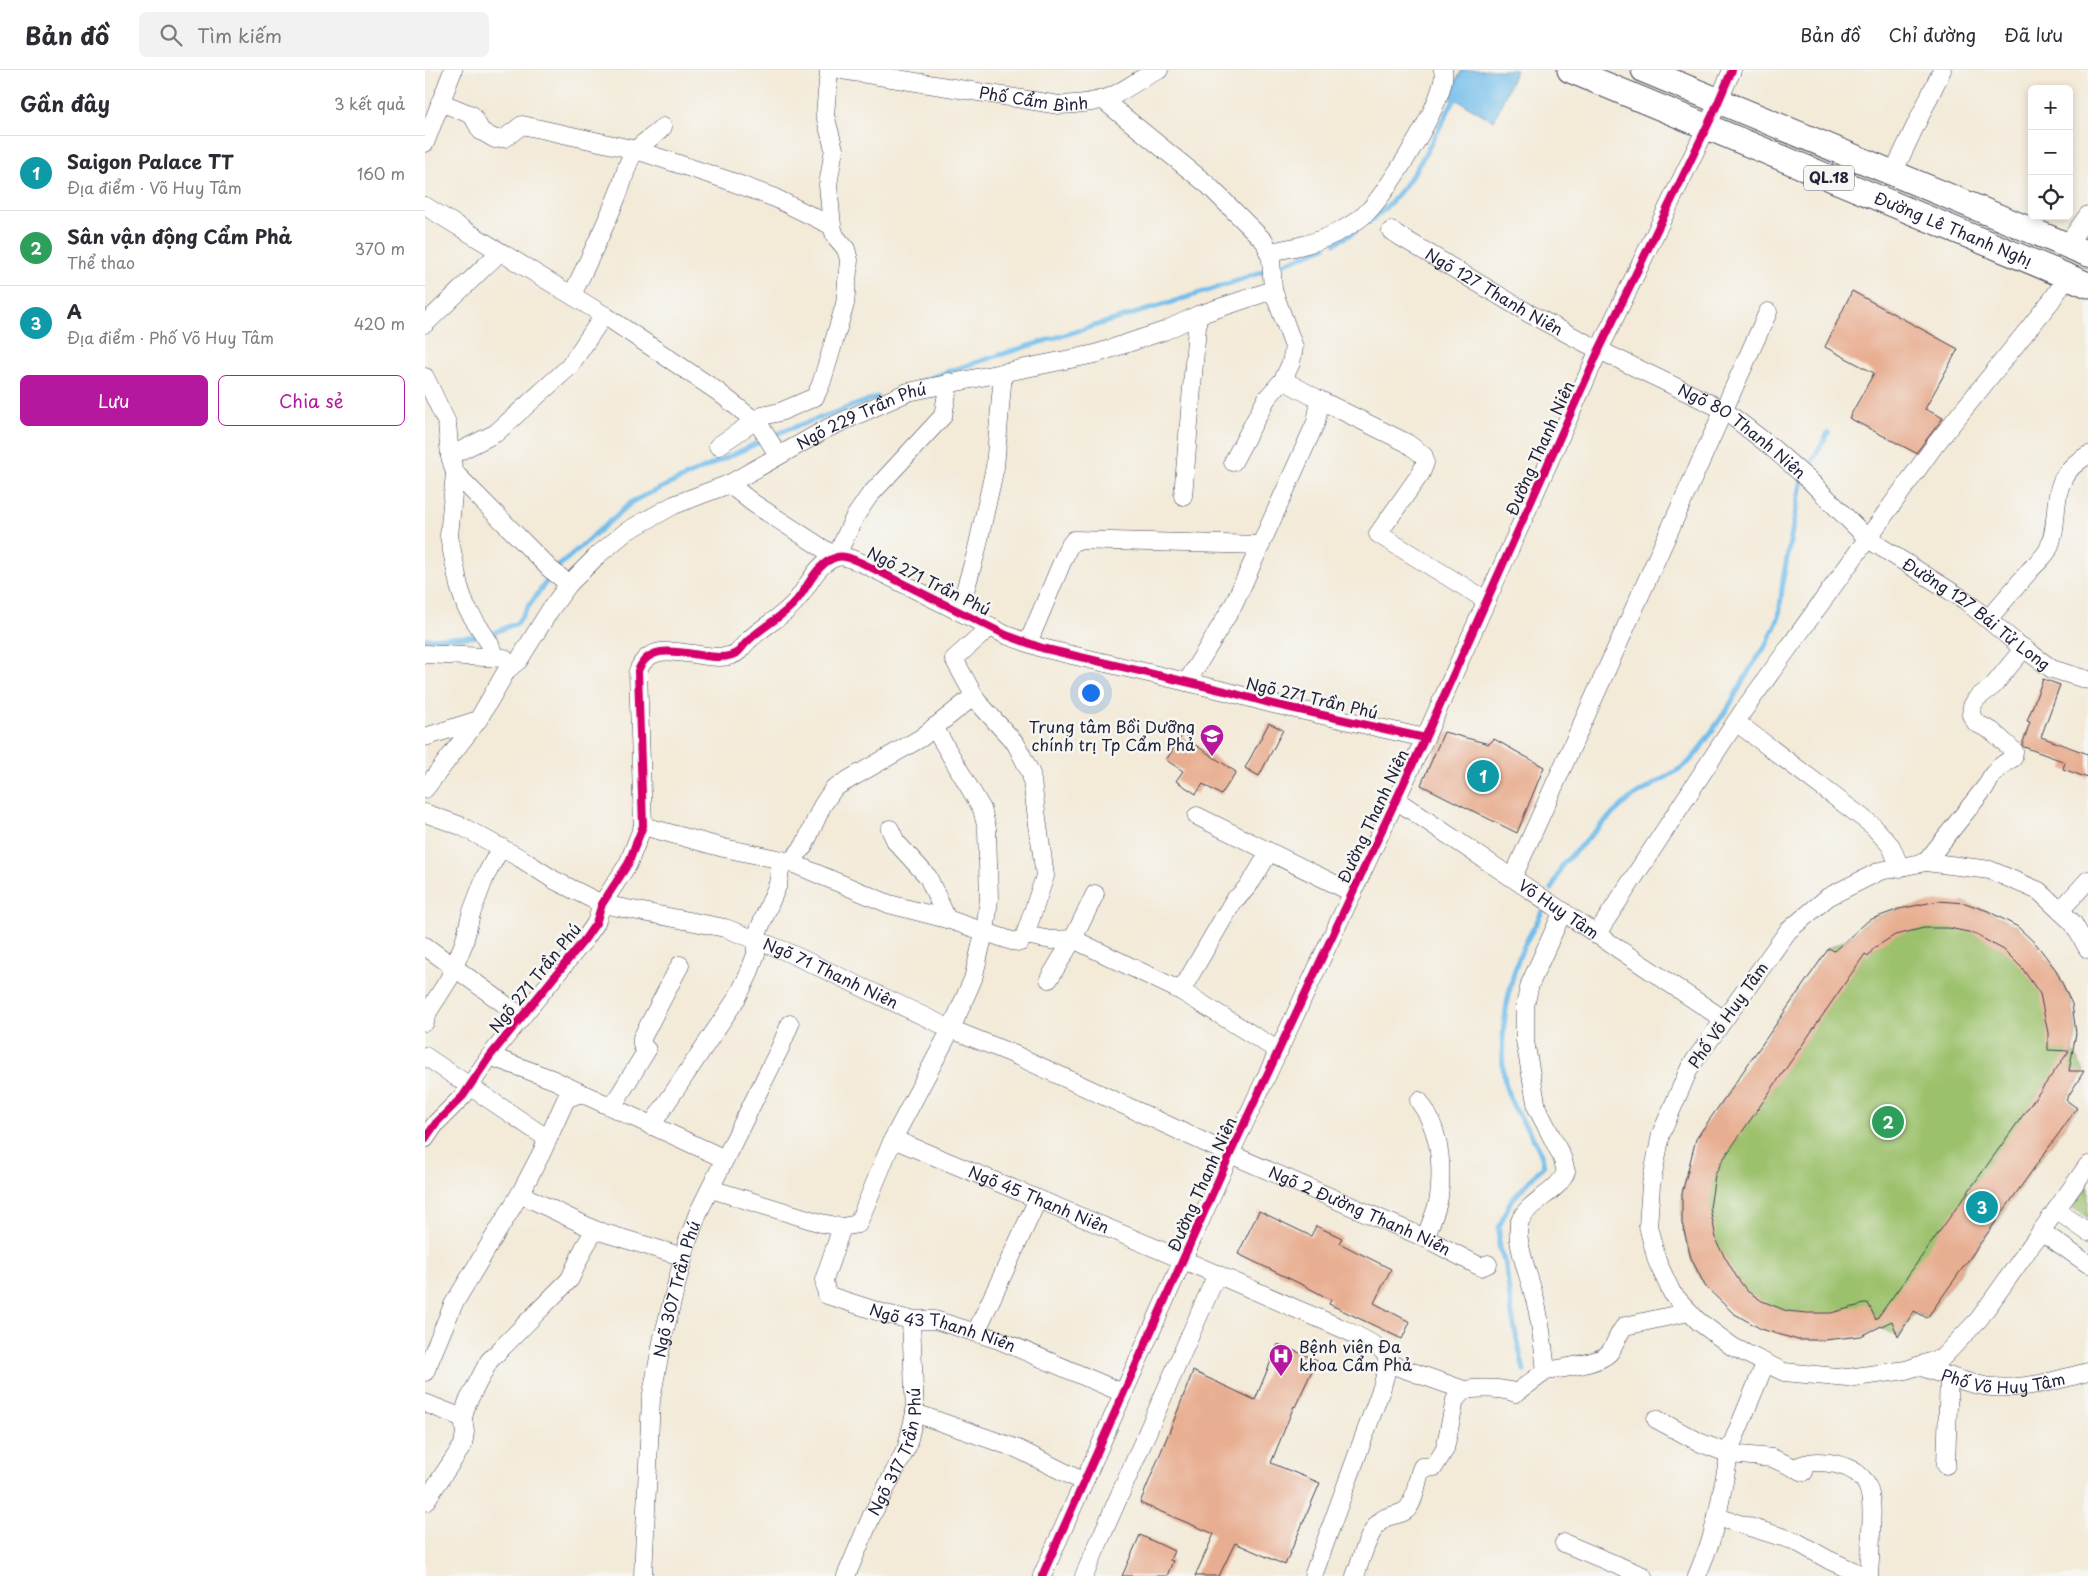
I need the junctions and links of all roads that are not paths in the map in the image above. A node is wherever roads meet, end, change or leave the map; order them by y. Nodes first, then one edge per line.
1 (453, 70) edge
2 (829, 70) edge
3 (851, 70) edge
4 (1159, 70) edge
5 (1443, 70) edge
6 (1570, 70) edge
7 (1644, 70) edge
8 (1732, 70) edge
9 (1942, 70) edge
10 (1102, 99) junction
11 (1719, 100) junction
12 (440, 102) junction
13 (663, 127) dead end
14 (1706, 127) junction
15 (425, 143) edge
16 (636, 150) junction
17 (1893, 174) junction
18 (425, 206) edge
19 (2088, 215) edge
20 (832, 226) junction
21 (1391, 231) dead end
22 (2077, 250) edge
23 (500, 252) junction
24 (1270, 255) junction
25 (2078, 280) edge
26 (1273, 284) junction
27 (572, 295) junction
28 (1768, 312) dead end
29 (604, 315) junction
30 (1198, 316) junction
31 (425, 324) edge
32 (1599, 350) junction
33 (1003, 372) junction
34 (425, 377) edge
35 (1283, 380) junction
36 (949, 382) junction
37 (1316, 398) junction
38 (1724, 410) junction
39 (767, 438) junction
40 (718, 446) dead end
41 (2088, 456) edge
42 (1233, 462) dead end
43 (453, 464) junction
44 (729, 484) junction
45 (1183, 496) dead end
46 (1868, 539) junction
47 (1261, 545) junction
48 (836, 558) junction
49 (561, 578) junction
50 (1487, 600) junction
51 (959, 611) junction
52 (1987, 620) junction
53 (990, 626) junction
54 (1028, 643) junction
55 (2024, 648) junction
56 (492, 650) junction
57 (425, 654) edge
58 (519, 660) junction
59 (2088, 680) edge
60 (1187, 682) junction
61 (974, 696) junction
62 (478, 720) junction
63 (1736, 722) junction
64 (934, 727) junction
65 (425, 737) edge
66 (1425, 738) junction
67 (425, 789) edge
68 (1396, 800) junction
69 (425, 813) edge
70 (1197, 816) dead end
71 (643, 826) junction
72 (890, 829) dead end
73 (501, 847) junction
74 (1269, 852) junction
75 (787, 860) junction
76 (1926, 862) junction
77 (1900, 868) junction
78 (1513, 877) junction
79 (2088, 880) edge
80 (1353, 893) junction
81 (1095, 894) dead end
82 (602, 904) junction
83 (1563, 911) junction
84 (2060, 911) junction
85 (947, 920) junction
86 (983, 932) junction
87 (1025, 935) junction
88 (1596, 935) junction
89 (1073, 938) junction
90 (755, 939) junction
91 (425, 946) edge
92 (2088, 949) edge
93 (680, 965) dead end
94 (453, 967) junction
95 (1049, 979) dead end
96 (1181, 992) junction
97 (522, 1017) junction
98 (1723, 1020) junction
99 (425, 1022) edge
100 (790, 1024) dead end
101 (951, 1029) junction
102 (1279, 1051) junction
103 (425, 1056) edge
104 (490, 1056) junction
105 (470, 1086) junction
106 (581, 1093) junction
107 (1419, 1102) dead end
108 (612, 1107) junction
109 (651, 1126) junction
110 (425, 1139) edge
111 (548, 1139) junction
112 (893, 1139) junction
113 (1230, 1154) junction
114 (725, 1159) junction
115 (2088, 1165) edge
116 (711, 1189) junction
117 (520, 1194) junction
118 (1037, 1199) junction
119 (2056, 1210) junction
120 (842, 1227) junction
121 (595, 1230) junction
122 (2041, 1231) junction
123 (2088, 1232) edge
124 (1425, 1238) junction
125 (684, 1257) junction
126 (1184, 1259) junction
127 (1488, 1264) dead end
128 (2088, 1264) edge
129 (1217, 1274) junction
130 (1689, 1312) junction
131 (911, 1320) junction
132 (976, 1332) junction
133 (1387, 1363) junction
134 (1765, 1364) junction
135 (1918, 1366) junction
136 (1547, 1371) junction
137 (425, 1372) edge
138 (2088, 1372) edge
139 (1949, 1376) junction
140 (1464, 1390) junction
141 (1123, 1393) junction
142 (425, 1403) edge
143 (915, 1413) junction
144 (463, 1418) junction
145 (1656, 1419) dead end
146 (1730, 1454) junction
147 (1946, 1465) dead end
148 (1084, 1482) junction
149 (425, 1502) edge
150 (1717, 1517) junction
151 (1564, 1543) dead end
152 (643, 1576) edge
153 (846, 1576) edge
154 (1042, 1576) edge
155 (1084, 1576) edge
156 (1313, 1576) edge
157 (1355, 1576) edge
158 (1643, 1576) edge
159 (1697, 1576) edge
160 (1864, 1576) edge
161 (1869, 1576) edge

1 - 12 street
2 - 20 street
3 - 10 street, Phố Cẩm Bình
4 - 10 street, Phố Cẩm Bình
5 - 24 street
6 - 14 highway, Đường Lê Thanh Nghị / QL.18
7 - 11 highway, Đường Lê Thanh Nghị / QL.18
8 - 11 street, Đường Thanh Niên
9 - 17 street
10 - 24 street
11 - 14 street, Đường Thanh Niên
11 - 17 highway, Đường Lê Thanh Nghị / QL.18
12 - 15 street
12 - 16 street
13 - 16 street
14 - 25 highway, Đường Lê Thanh Nghị / QL.18
14 - 32 street, Đường Thanh Niên
16 - 20 street
16 - 27 street
17 - 22 highway, Đường Lê Thanh Nghị / QL.18
18 - 23 street
19 - 22 street
20 - 39 street
21 - 32 street, Ngõ 127 Thanh Niên
23 - 27 street
23 - 31 street
24 - 26 street
25 - 46 street
26 - 30 street, Ngõ 229 Trần Phú
26 - 35 street
27 - 29 street
28 - 38 street
29 - 39 street
29 - 43 street
30 - 33 street, Ngõ 229 Trần Phú
30 - 45 street
32 - 38 street, Ngõ 80 Thanh Niên
32 - 50 street, Đường Thanh Niên
33 - 36 street, Ngõ 229 Trần Phú
33 - 51 street
34 - 43 street
35 - 37 street
35 - 42 street
36 - 39 street, Ngõ 229 Trần Phú
36 - 48 street
37 - 47 street
37 - 50 street
38 - 46 street, Ngõ 80 Thanh Niên
38 - 78 street
39 - 40 street
39 - 44 street, Ngõ 229 Trần Phú
41 - 52 street
43 - 49 street
43 - 56 street
44 - 48 street
44 - 49 street, Ngõ 229 Trần Phú
46 - 52 street, Đường 127 Bái Tử Long
46 - 63 street
47 - 54 street
47 - 60 street
48 - 51 street, Ngõ 271 Trần Phú
48 - 71 street, Ngõ 271 Trần Phú
49 - 58 street, Ngõ 229 Trần Phú
50 - 66 street, Đường Thanh Niên
51 - 53 street, Ngõ 271 Trần Phú
52 - 55 street, Đường 127 Bái Tử Long
53 - 54 street, Ngõ 271 Trần Phú
53 - 61 street
54 - 60 street, Ngõ 271 Trần Phú
55 - 59 street, Đường 127 Bái Tử Long
55 - 76 street
56 - 57 street
56 - 58 street
58 - 62 street, Ngõ 229 Trần Phú
60 - 66 street, Ngõ 271 Trần Phú
61 - 64 street
61 - 87 street
62 - 65 street
62 - 67 street, Ngõ 229 Trần Phú
63 - 77 street
63 - 88 street
64 - 75 street
64 - 86 street
66 - 68 street, Đường Thanh Niên
68 - 78 street, Võ Huy Tâm
68 - 80 street, Đường Thanh Niên
69 - 73 street, Ngõ 71 Thanh Niên
70 - 74 street
71 - 75 street
71 - 82 street, Ngõ 271 Trần Phú
72 - 85 street
73 - 82 street, Ngõ 71 Thanh Niên
73 - 94 street
74 - 80 street
74 - 96 street
75 - 85 street
75 - 90 street
76 - 77 street, Phố Võ Huy Tâm
76 - 84 street, Phố Võ Huy Tâm
77 - 98 street, Phố Võ Huy Tâm
78 - 83 street, Võ Huy Tâm
79 - 84 street
80 - 102 street, Đường Thanh Niên
81 - 89 street
82 - 90 street, Ngõ 71 Thanh Niên
82 - 97 street, Ngõ 271 Trần Phú
83 - 88 street, Võ Huy Tâm
83 - 136 street
84 - 92 street, Phố Võ Huy Tâm
85 - 86 street
86 - 87 street
86 - 101 street
87 - 89 street
88 - 98 street, Võ Huy Tâm
89 - 95 street
89 - 96 street
90 - 101 street, Ngõ 71 Thanh Niên
90 - 109 street
91 - 94 street
93 - 108 street
94 - 97 street
94 - 99 street
96 - 102 street
97 - 104 street, Ngõ 271 Trần Phú
98 - 130 street, Phố Võ Huy Tâm
100 - 114 street, Ngõ 307 Trần Phú
101 - 112 street
101 - 113 street, Ngõ 71 Thanh Niên
102 - 113 street, Đường Thanh Niên
103 - 105 street
104 - 105 street, Ngõ 271 Trần Phú
104 - 106 street
105 - 110 street, Ngõ 271 Trần Phú
105 - 111 street
106 - 108 street
106 - 111 street
107 - 124 street
108 - 109 street
109 - 114 street
111 - 117 street
112 - 118 street, Ngõ 45 Thanh Niên
112 - 120 street
113 - 124 street, Ngõ 2 Đường Thanh Niên
113 - 126 street, Đường Thanh Niên
114 - 116 street, Ngõ 307 Trần Phú
115 - 119 street, Phố Võ Huy Tâm
116 - 120 street
116 - 125 street, Ngõ 307 Trần Phú
117 - 121 street
117 - 137 street
118 - 126 street, Ngõ 45 Thanh Niên
118 - 132 street
119 - 122 street, Phố Võ Huy Tâm
119 - 123 street
120 - 131 street, Ngõ 43 Thanh Niên
121 - 125 street
121 - 144 street
122 - 128 street
122 - 135 street, Phố Võ Huy Tâm
124 - 127 street, Ngõ 2 Đường Thanh Niên
125 - 152 street, Ngõ 307 Trần Phú
126 - 129 street, Ngõ 45 Thanh Niên
126 - 141 street, Đường Thanh Niên
129 - 133 street, Ngõ 45 Thanh Niên
129 - 155 street
130 - 134 street, Phố Võ Huy Tâm
130 - 136 street
131 - 132 street, Ngõ 43 Thanh Niên
131 - 143 street, Ngõ 317 Trần Phú
132 - 141 street, Ngõ 43 Thanh Niên
133 - 140 street
133 - 156 street
134 - 135 street, Phố Võ Huy Tâm
134 - 146 street
135 - 139 street, Phố Võ Huy Tâm
136 - 140 street
138 - 139 street, Phố Võ Huy Tâm
139 - 147 street
140 - 157 street
141 - 148 street, Đường Thanh Niên
142 - 144 street
143 - 148 street
143 - 153 street, Ngõ 317 Trần Phú
144 - 149 street
145 - 146 street
146 - 150 street
146 - 161 street
148 - 154 street, Đường Thanh Niên
150 - 159 street
150 - 160 street
151 - 158 street

